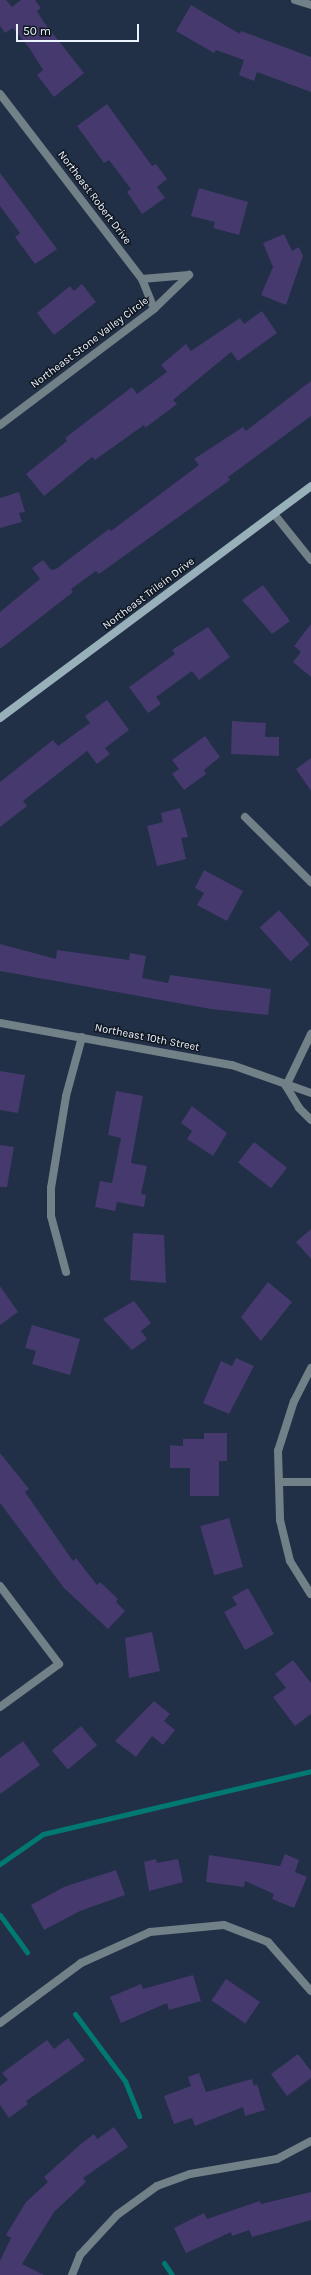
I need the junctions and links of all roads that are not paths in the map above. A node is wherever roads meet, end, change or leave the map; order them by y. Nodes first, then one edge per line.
1 (295, 0) edge
2 (311, 5) edge
3 (0, 94) edge
4 (142, 279) junction
5 (154, 309) junction
6 (0, 425) edge
7 (311, 486) edge
8 (274, 514) junction
9 (311, 560) edge
10 (0, 718) edge
11 (245, 817) dead end
12 (311, 882) edge
13 (0, 1023) edge
14 (311, 1034) edge
15 (82, 1037) junction
16 (286, 1086) junction
17 (311, 1093) edge
18 (311, 1120) edge
19 (66, 1272) dead end
20 (311, 1368) edge
21 (279, 1482) junction
22 (311, 1482) edge
23 (0, 1586) edge
24 (311, 1594) edge
25 (0, 1707) edge
26 (311, 1991) edge
27 (0, 2023) edge
28 (311, 2141) edge
29 (72, 2275) edge

1 - 2 street
3 - 4 street, Northeast Robert Drive
4 - 5 street, Northeast Robert Drive
4 - 5 street, Northeast Stone Valley Circle
5 - 6 street, Northeast Stone Valley Circle
7 - 8 street, Northeast Trilein Drive
8 - 9 street
8 - 10 street, Northeast Trilein Drive
11 - 12 street
13 - 15 street, Northeast 10th Street
14 - 16 street
15 - 16 street, Northeast 10th Street
15 - 19 street
16 - 17 street, Northeast 10th Street
16 - 18 street
20 - 21 street
21 - 22 street
21 - 24 street
23 - 25 street
26 - 27 street
28 - 29 street

